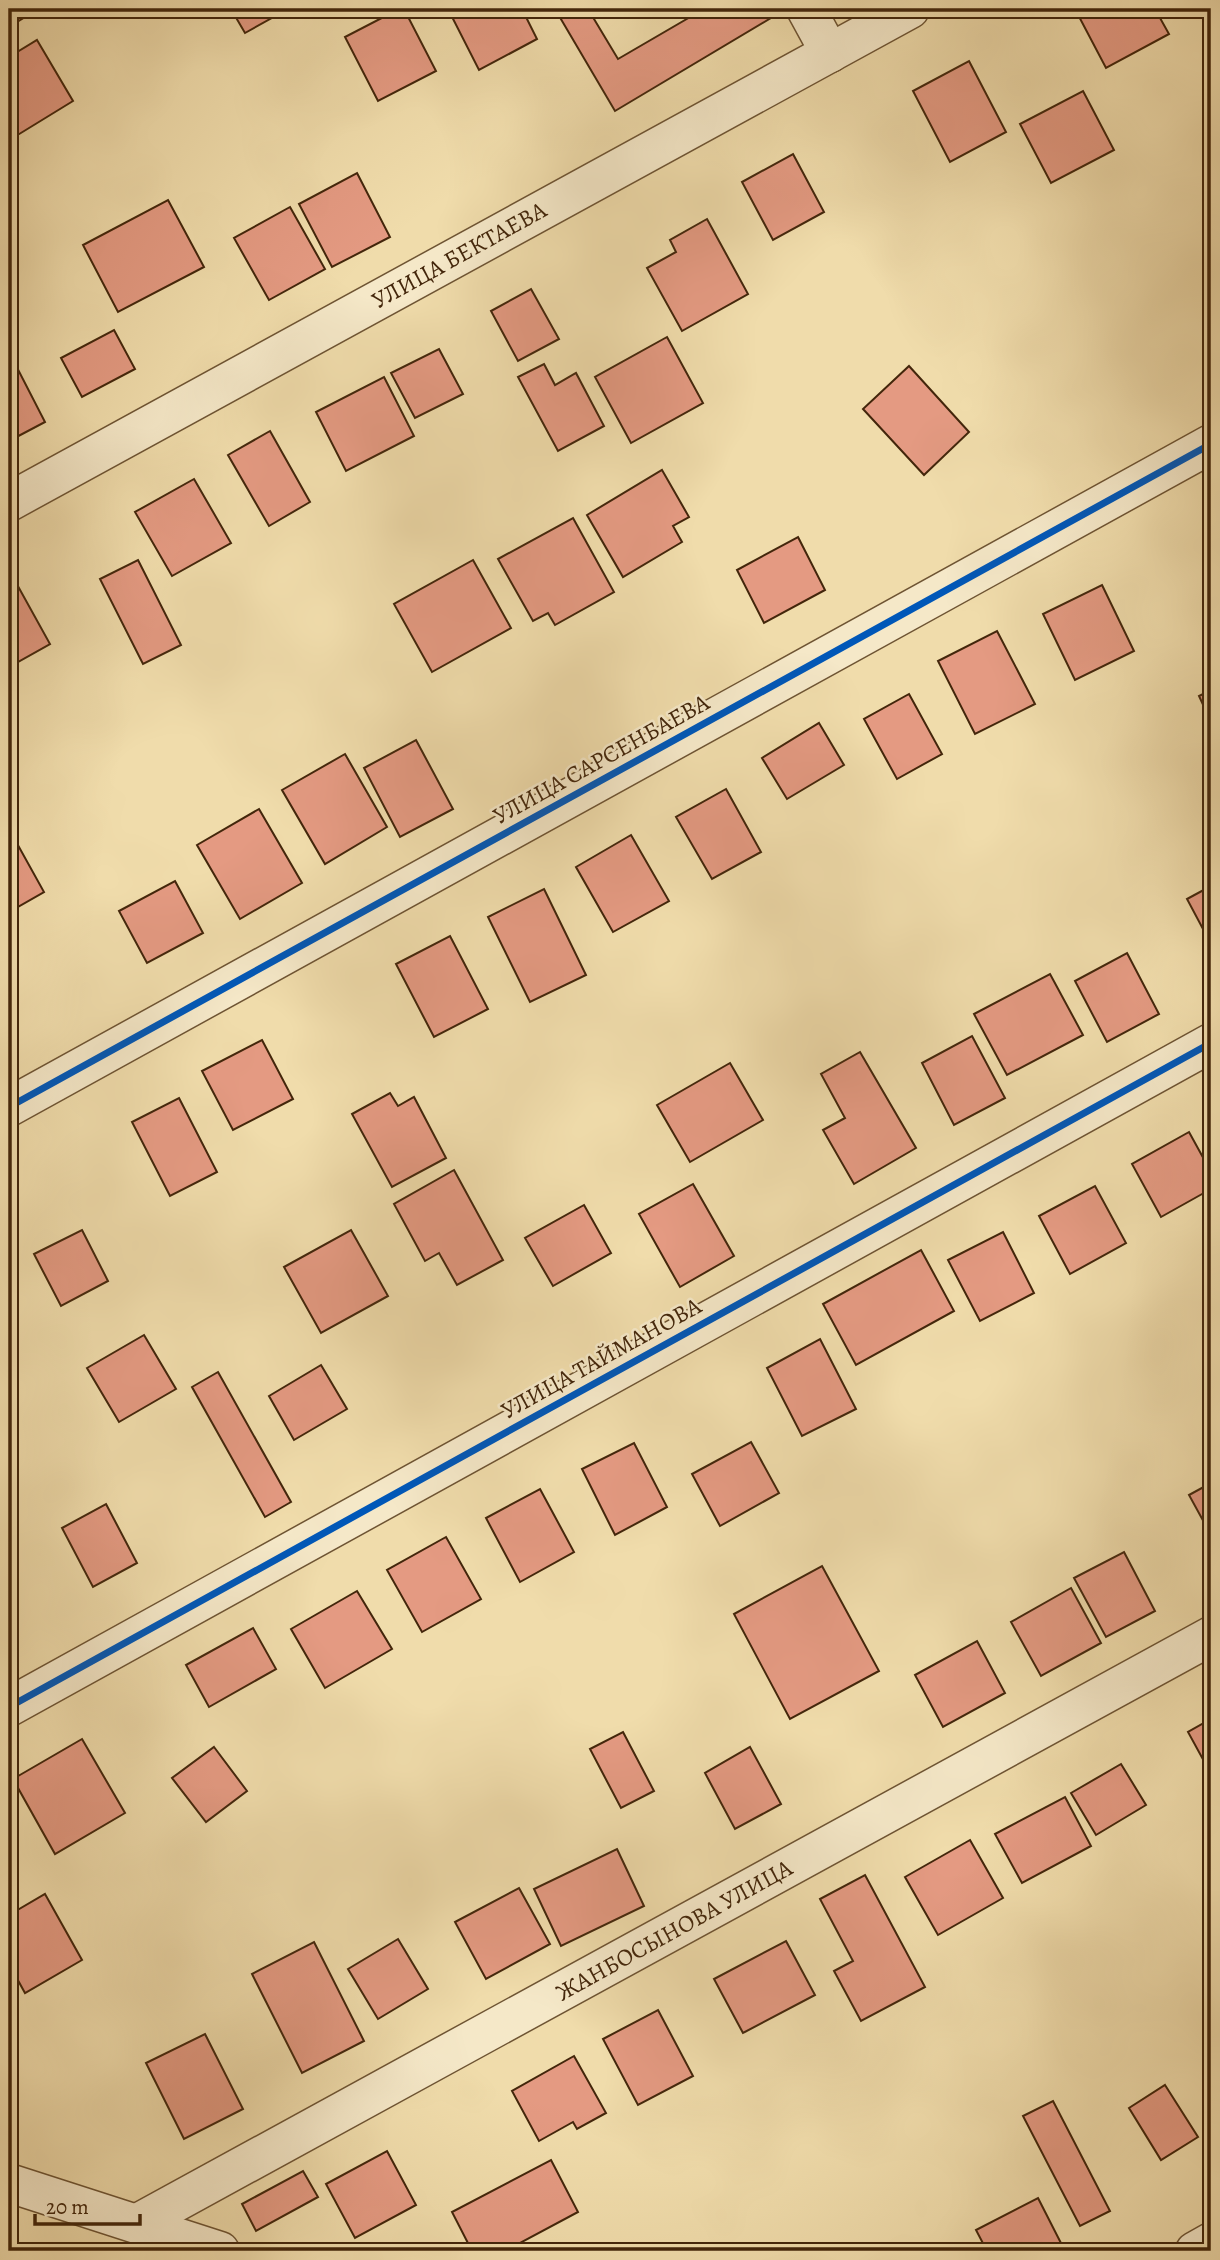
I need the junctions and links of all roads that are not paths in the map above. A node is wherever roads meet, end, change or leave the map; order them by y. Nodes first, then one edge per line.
1 (806, 9) edge
2 (910, 9) edge
3 (830, 53) junction
4 (1211, 444) edge
5 (9, 502) edge
6 (1211, 1043) edge
7 (9, 1107) edge
8 (1211, 1636) edge
9 (9, 1707) edge
10 (9, 2183) edge
11 (138, 2223) junction
12 (1211, 2242) edge
13 (220, 2251) edge
14 (1195, 2251) edge

1 - 3 street
2 - 3 street, УЛИЦА БЕКТАЕВА
3 - 5 street, УЛИЦА БЕКТАЕВА
4 - 7 street, УЛИЦА САРСЕНБАЕВА
6 - 9 street, УЛИЦА ТАЙМАНОВА
8 - 11 street, ЖАНБОСЫНОВА УЛИЦА
10 - 11 street
11 - 13 street
12 - 14 street

